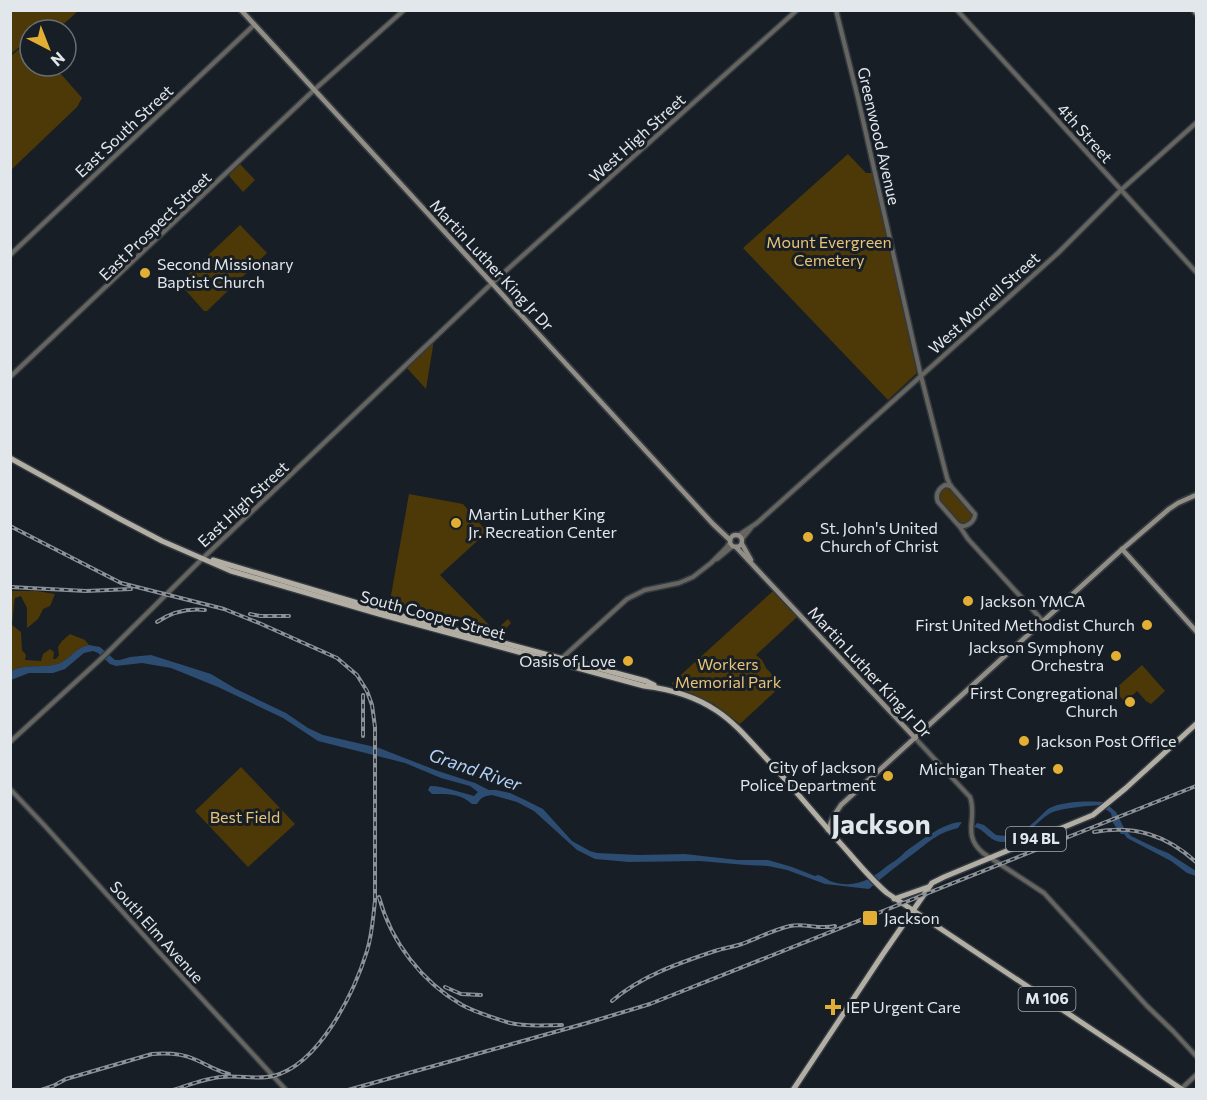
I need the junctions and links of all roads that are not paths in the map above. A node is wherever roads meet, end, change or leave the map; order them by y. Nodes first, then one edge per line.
1 (241, 10) edge
2 (404, 10) edge
3 (797, 10) edge
4 (836, 10) edge
5 (957, 10) edge
6 (254, 25) junction
7 (314, 90) junction
8 (1197, 123) edge
9 (1121, 190) junction
10 (10, 255) edge
11 (1197, 272) edge
12 (493, 283) junction
13 (921, 375) junction
14 (10, 378) edge
15 (10, 458) edge
16 (947, 478) junction
17 (943, 487) junction
18 (951, 487) junction
19 (1197, 495) edge
20 (712, 522) junction
21 (959, 525) junction
22 (967, 526) junction
23 (964, 533) junction
24 (739, 538) junction
25 (732, 544) junction
26 (1122, 549) junction
27 (203, 558) junction
28 (753, 565) junction
29 (1043, 621) junction
30 (1197, 631) edge
31 (560, 661) junction
32 (1197, 724) edge
33 (915, 738) junction
34 (10, 742) edge
35 (10, 789) edge
36 (828, 830) junction
37 (991, 858) junction
38 (930, 886) junction
39 (894, 899) junction
40 (912, 911) junction
41 (1197, 1056) edge
42 (1197, 1075) edge
43 (286, 1089) edge
44 (793, 1089) edge
45 (1182, 1089) edge

1 - 6 main road, Martin Luther King Jr Dr
2 - 7 street, East Prospect Street
3 - 12 street, West High Street
4 - 13 street, Greenwood Avenue
5 - 9 street, 4th Street
6 - 7 main road, Martin Luther King Jr Dr
6 - 10 street, East South Street
7 - 12 main road, Martin Luther King Jr Dr
7 - 14 street, East Prospect Street
8 - 9 street, West Morrell Street
9 - 11 street, 4th Street
9 - 13 street, West Morrell Street
12 - 20 main road, Martin Luther King Jr Dr
12 - 27 street, East High Street
13 - 16 street, Greenwood Avenue
13 - 24 street, West Morrell Street
15 - 27 main road, South Cooper Street
16 - 17 street
16 - 18 street, Greenwood Avenue
17 - 18 street
17 - 21 street
18 - 22 street, Greenwood Avenue
19 - 26 main road
20 - 24 main road, Martin Luther King Jr Dr
20 - 25 main road, Martin Luther King Jr Dr
21 - 22 street
21 - 23 street
22 - 23 street
23 - 29 street
24 - 25 main road
24 - 25 main road
24 - 28 main road, Martin Luther King Jr Dr
25 - 28 main road, Martin Luther King Jr Dr
25 - 31 street
26 - 29 main road
26 - 30 main road
27 - 31 main road, South Cooper Street
27 - 34 street, East High Street
28 - 33 main road, Martin Luther King Jr Dr
29 - 33 main road
31 - 36 main road, South Cooper Street
32 - 37 main road, I 94 BL
33 - 36 main road
33 - 37 street, Martin Luther King Jr Dr
35 - 43 street, South Elm Avenue
36 - 39 main road, South Cooper Street
37 - 38 main road, I 94 BL
37 - 41 street, Martin Luther King Jr Dr
38 - 39 main road
38 - 40 main road, I 94 BL
39 - 40 main road, South Cooper Street
40 - 44 main road, I 94 BL
40 - 45 main road, M 106
42 - 45 street

